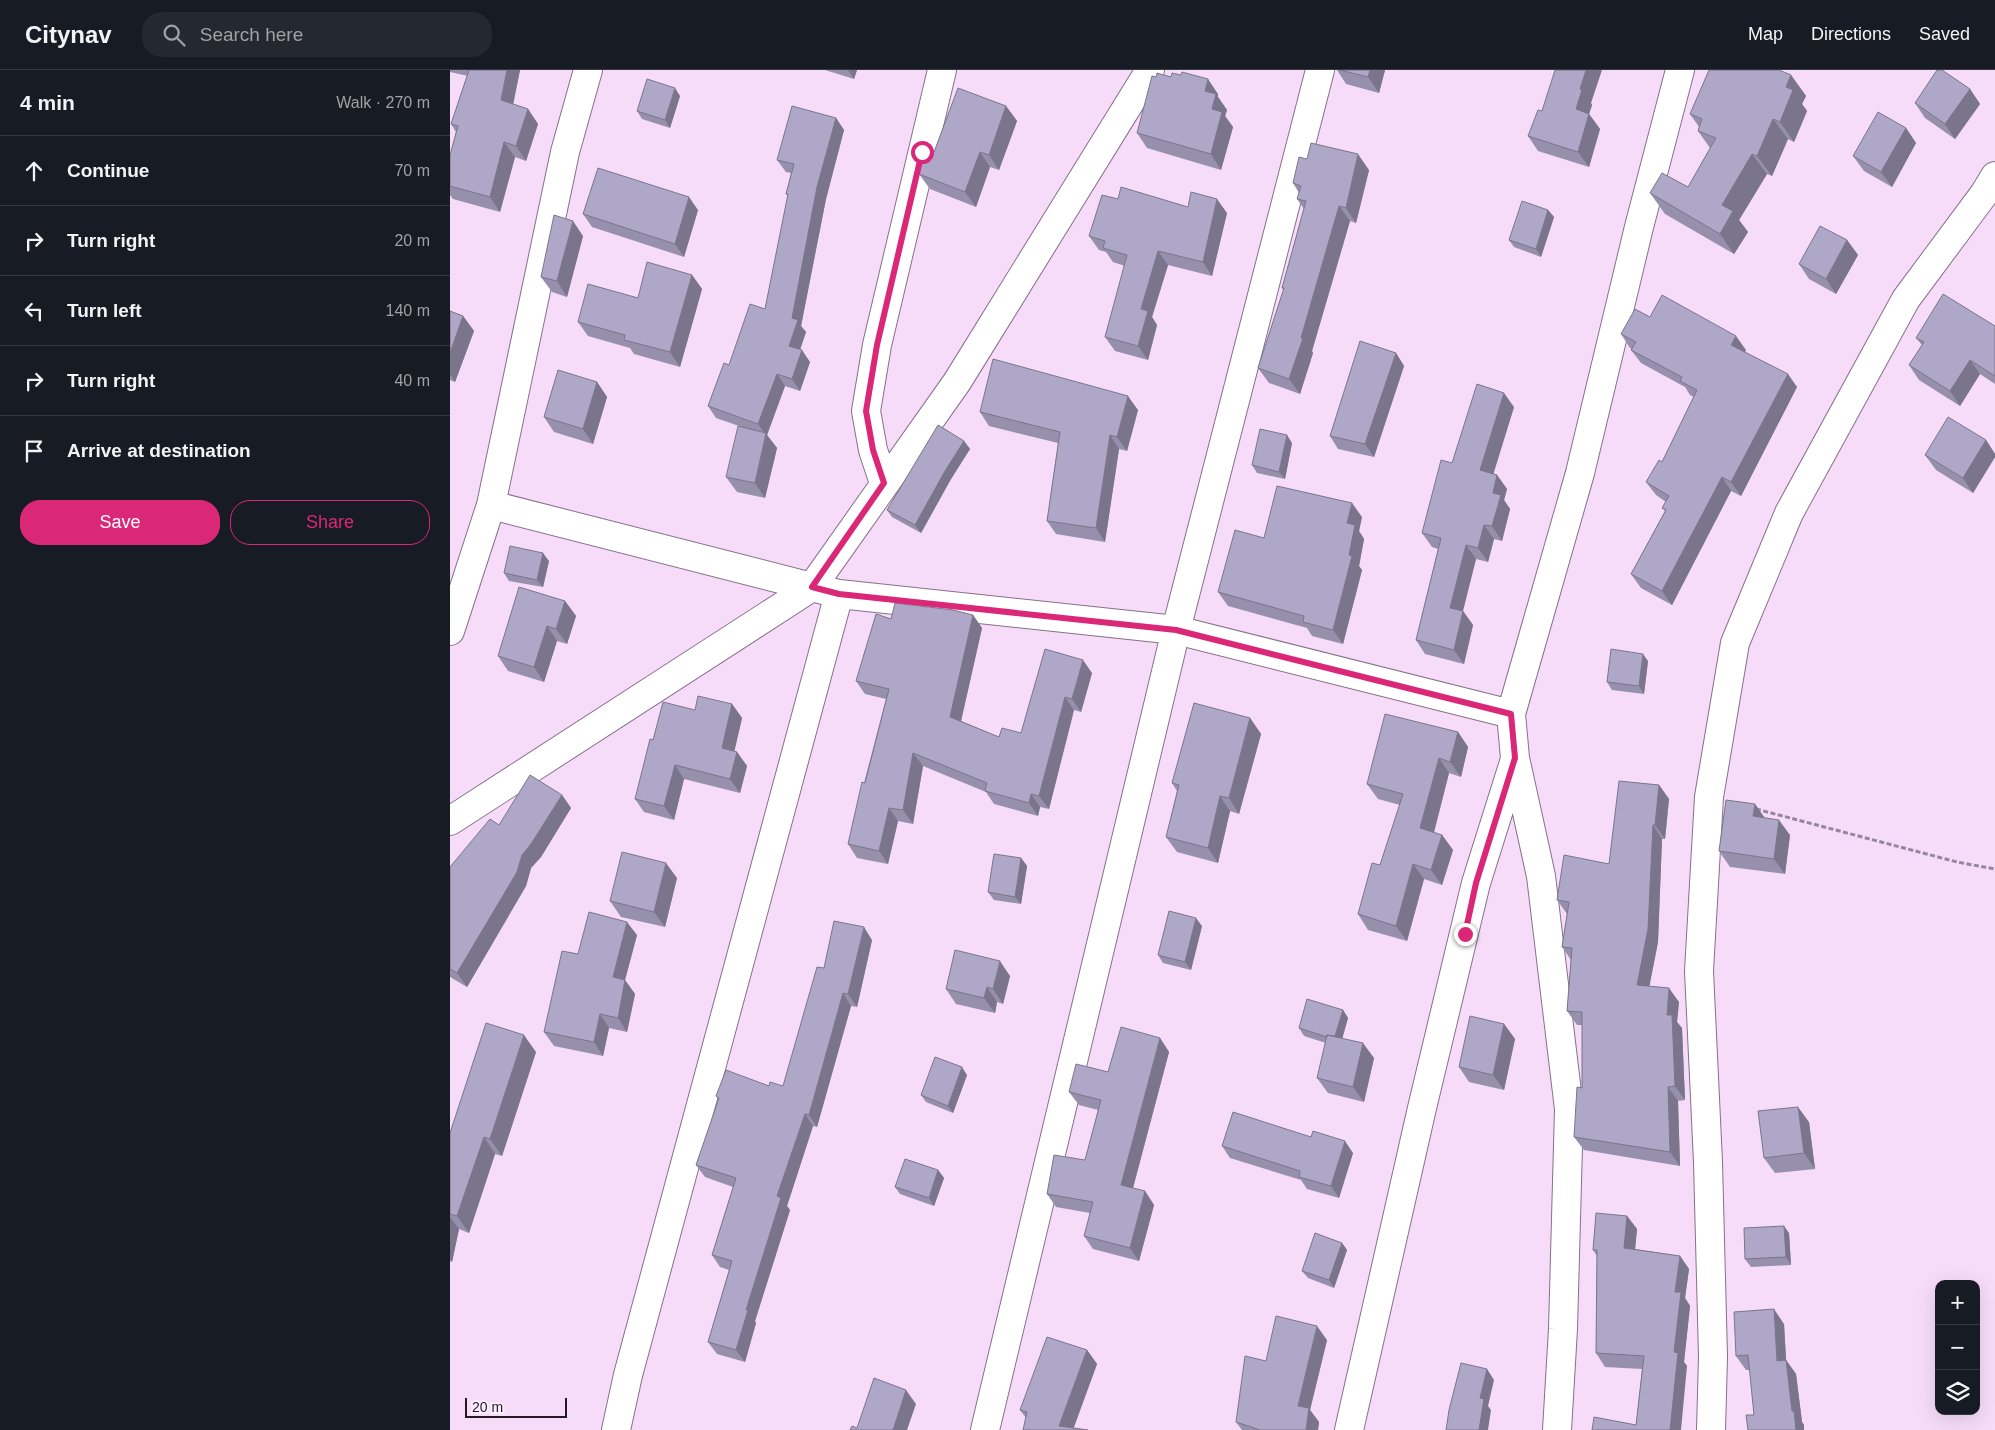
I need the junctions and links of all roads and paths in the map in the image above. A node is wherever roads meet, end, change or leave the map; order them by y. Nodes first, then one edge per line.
1 (588, 70) edge
2 (942, 70) edge
3 (1150, 70) edge
4 (1320, 70) edge
5 (1680, 70) edge
6 (1995, 176) edge
7 (884, 483) junction
8 (491, 505) junction
9 (812, 587) junction
10 (839, 594) junction
11 (1176, 630) junction
12 (450, 631) edge
13 (1511, 714) junction
14 (1515, 758) junction
15 (1709, 797) junction
16 (450, 821) edge
17 (1995, 869) edge
18 (616, 1430) edge
19 (985, 1430) edge
20 (1349, 1430) edge
21 (1557, 1430) edge
22 (1711, 1430) edge

1 - 8 street
2 - 7 street
3 - 7 street
4 - 11 street
5 - 13 street
6 - 15 street
7 - 9 street
8 - 9 street
8 - 12 street
9 - 10 street
9 - 16 street
10 - 11 street
10 - 18 street
11 - 13 street
11 - 19 street
13 - 14 street
14 - 20 street
14 - 21 street
15 - 17 path
15 - 22 street

